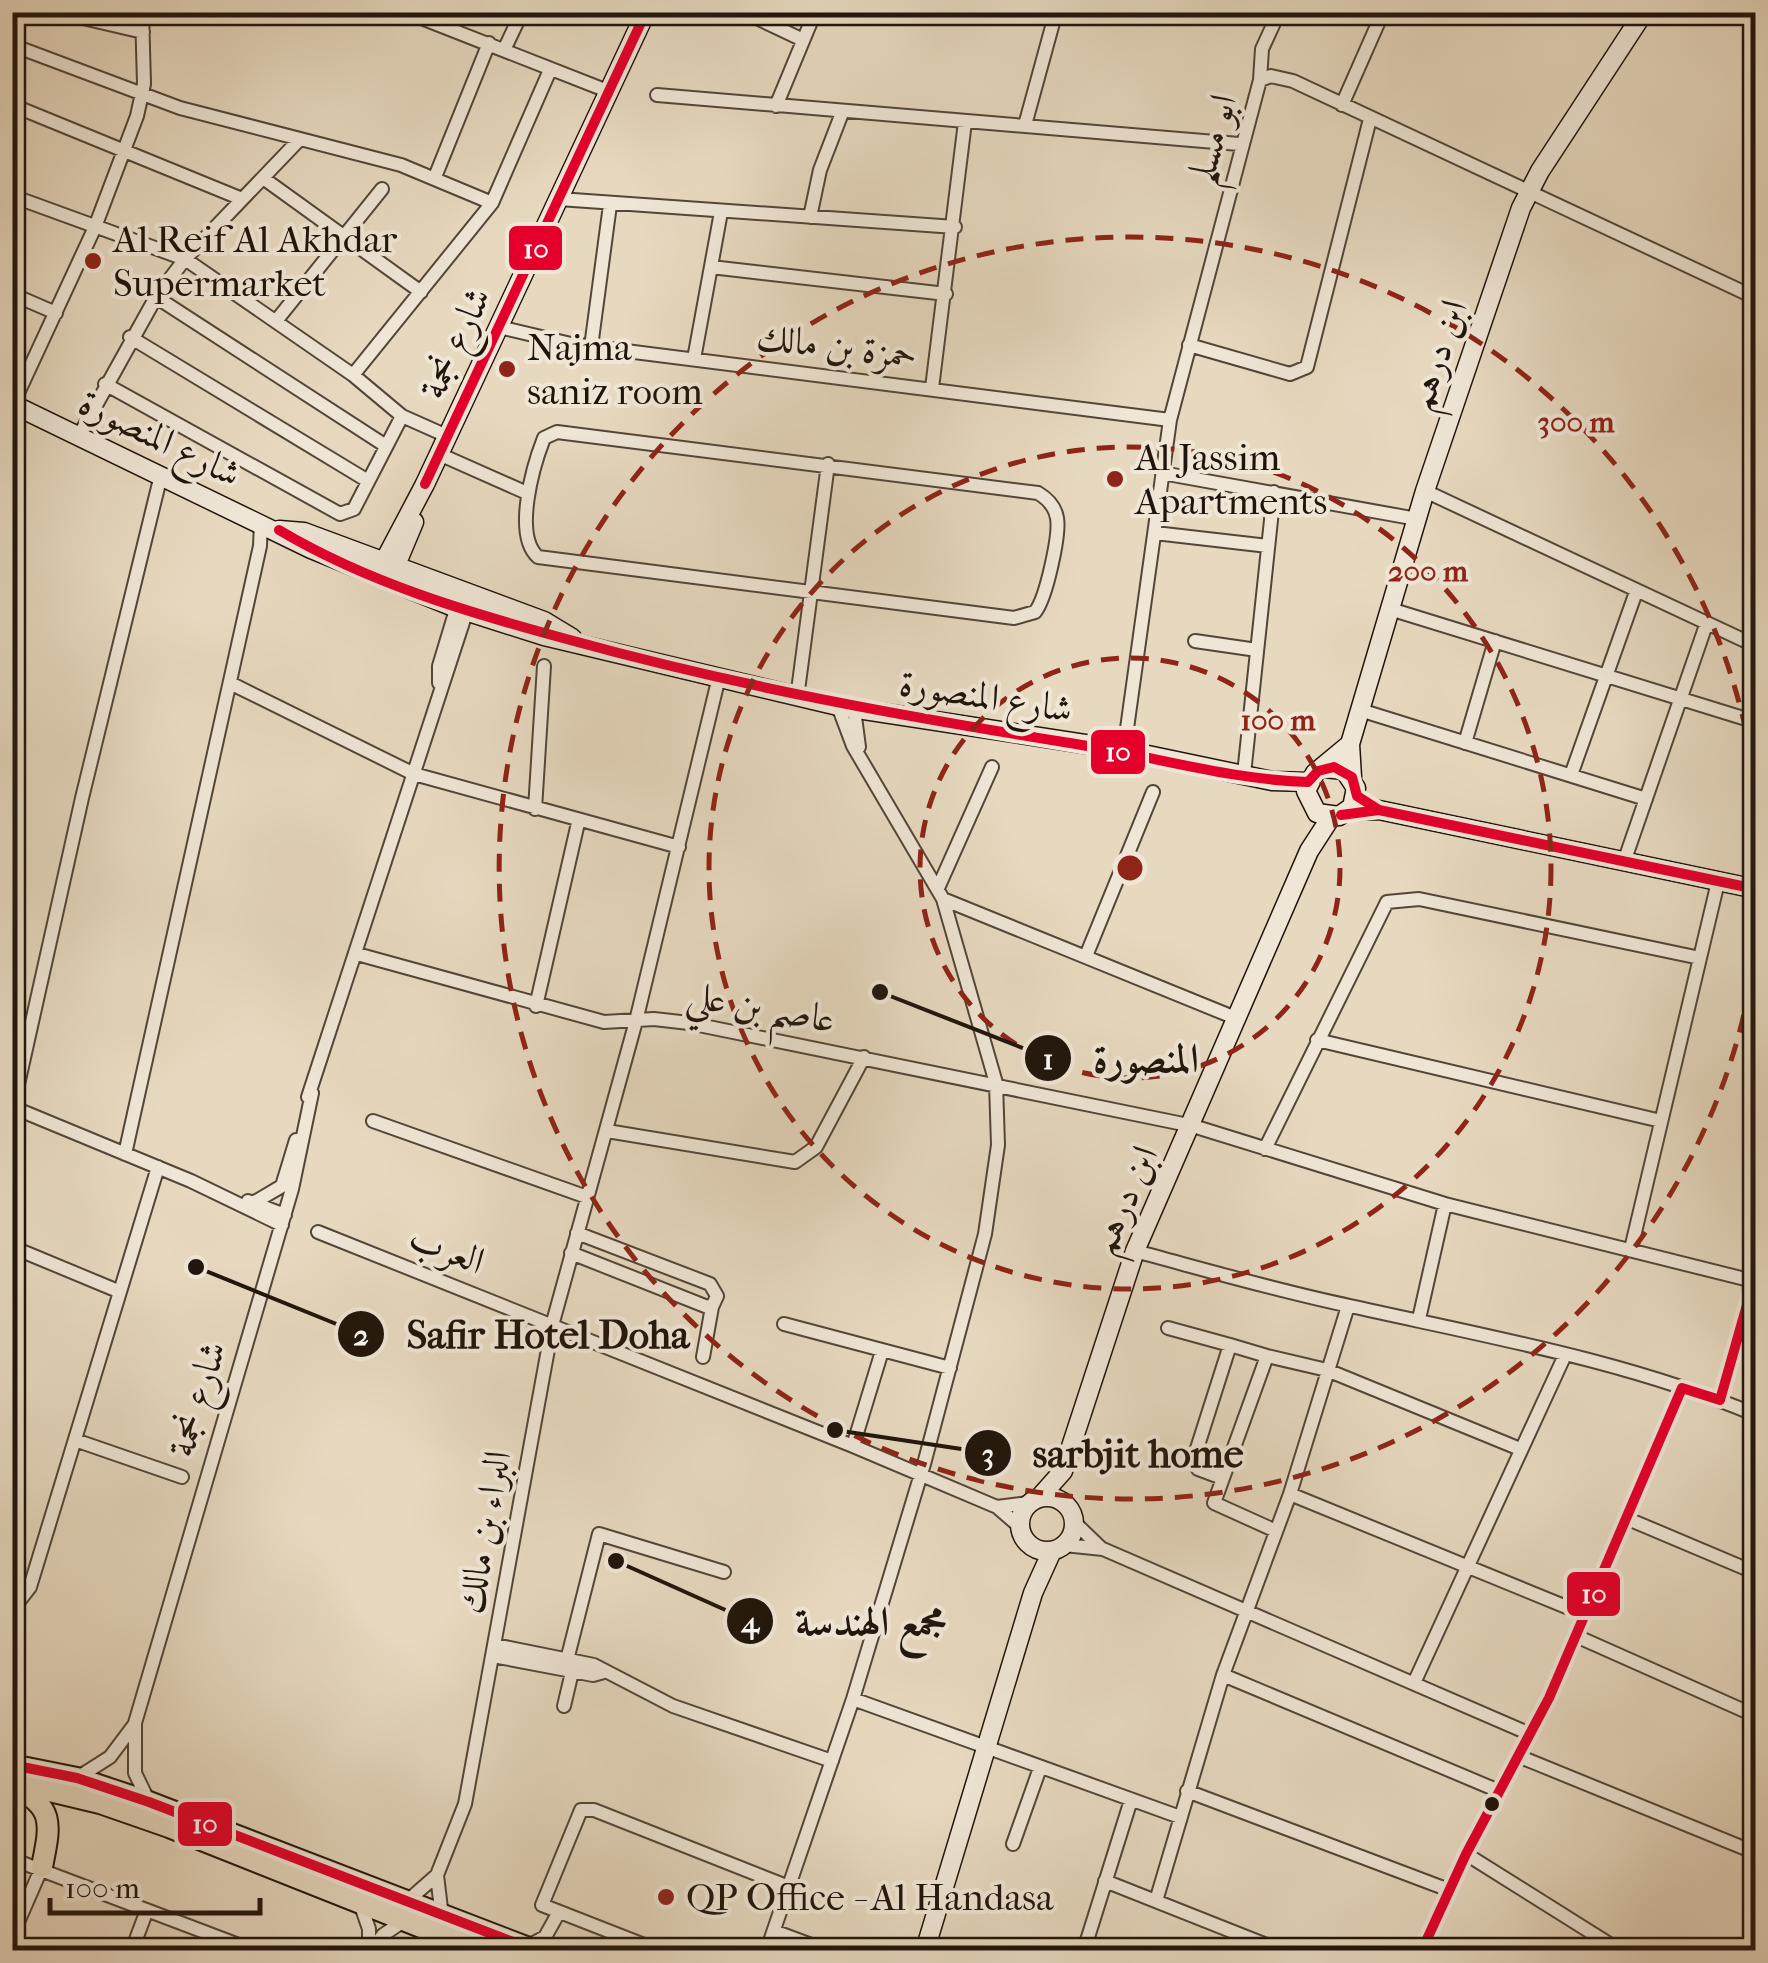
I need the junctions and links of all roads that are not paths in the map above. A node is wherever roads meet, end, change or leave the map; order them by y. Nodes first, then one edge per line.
1 (17, 12) edge
2 (57, 12) edge
3 (142, 12) edge
4 (406, 12) edge
5 (522, 12) edge
6 (646, 12) edge
7 (744, 12) edge
8 (815, 12) edge
9 (1056, 12) edge
10 (1279, 12) edge
11 (1383, 12) edge
12 (1644, 12) edge
13 (12, 30) edge
14 (143, 32) junction
15 (801, 40) junction
16 (488, 43) junction
17 (12, 45) edge
18 (504, 50) junction
19 (550, 70) junction
20 (1260, 80) junction
21 (610, 92) junction
22 (142, 95) junction
23 (657, 96) dead end
24 (12, 105) edge
25 (1342, 105) junction
26 (776, 106) junction
27 (842, 113) junction
28 (1370, 119) junction
29 (964, 122) junction
30 (1025, 124) junction
31 (299, 140) junction
32 (1240, 144) junction
33 (124, 150) junction
34 (435, 177) junction
35 (263, 178) junction
36 (382, 189) dead end
37 (1530, 190) junction
38 (12, 196) edge
39 (242, 199) junction
40 (559, 200) junction
41 (492, 203) junction
42 (610, 205) junction
43 (721, 212) junction
44 (810, 217) junction
45 (95, 227) junction
46 (955, 227) junction
47 (346, 238) junction
48 (185, 260) junction
49 (711, 268) junction
50 (421, 292) junction
51 (12, 294) edge
52 (946, 294) junction
53 (156, 298) junction
54 (1756, 298) edge
55 (56, 313) junction
56 (276, 321) junction
57 (498, 327) junction
58 (130, 337) junction
59 (591, 346) junction
60 (1189, 346) junction
61 (694, 359) junction
62 (353, 374) junction
63 (106, 384) junction
64 (932, 388) junction
65 (13, 404) edge
66 (402, 416) junction
67 (1170, 420) junction
68 (80, 434) junction
69 (444, 445) junction
70 (386, 446) junction
71 (828, 464) junction
72 (1162, 473) junction
73 (161, 476) junction
74 (368, 481) junction
75 (1274, 492) junction
76 (1425, 492) junction
77 (528, 493) junction
78 (1416, 519) junction
79 (260, 523) junction
80 (1155, 534) junction
81 (1268, 546) junction
82 (386, 570) junction
83 (811, 590) junction
84 (1636, 592) junction
85 (464, 602) junction
86 (1390, 609) junction
87 (1706, 625) junction
88 (1756, 626) edge
89 (1194, 641) dead end
90 (1494, 641) junction
91 (1752, 645) edge
92 (1257, 650) junction
93 (544, 666) dead end
94 (1604, 674) junction
95 (718, 681) junction
96 (230, 683) junction
97 (797, 698) junction
98 (1679, 698) junction
99 (846, 708) junction
100 (1360, 710) junction
101 (1756, 722) edge
102 (1465, 742) junction
103 (1350, 744) junction
104 (1124, 750) junction
105 (992, 767) dead end
106 (1324, 768) junction
107 (414, 774) junction
108 (1244, 774) junction
109 (1571, 774) junction
110 (1153, 792) dead end
111 (1331, 799) junction
112 (1646, 799) junction
113 (534, 809) junction
114 (578, 823) junction
115 (679, 847) junction
116 (1624, 862) junction
117 (1718, 882) junction
118 (1756, 889) edge
119 (940, 893) junction
120 (357, 954) junction
121 (1086, 956) junction
122 (1700, 958) junction
123 (536, 1006) junction
124 (1238, 1019) junction
125 (636, 1021) junction
126 (1317, 1040) junction
127 (864, 1057) junction
128 (996, 1083) junction
129 (13, 1107) edge
130 (1661, 1121) junction
131 (373, 1122) dead end
132 (1193, 1126) junction
133 (606, 1131) junction
134 (1266, 1149) junction
135 (125, 1154) junction
136 (158, 1167) junction
137 (287, 1187) junction
138 (587, 1197) junction
139 (237, 1201) junction
140 (253, 1202) junction
141 (1445, 1204) junction
142 (283, 1220) junction
143 (318, 1232) dead end
144 (576, 1233) junction
145 (12, 1247) edge
146 (1632, 1249) junction
147 (1135, 1251) junction
148 (571, 1253) junction
149 (1754, 1276) edge
150 (118, 1291) junction
151 (1348, 1306) junction
152 (712, 1307) junction
153 (1418, 1319) junction
154 (553, 1322) junction
155 (784, 1324) dead end
156 (1168, 1328) dead end
157 (1230, 1345) junction
158 (882, 1351) junction
159 (1564, 1355) junction
160 (1267, 1356) junction
161 (703, 1357) dead end
162 (950, 1368) junction
163 (1327, 1370) junction
164 (1682, 1388) junction
165 (1720, 1400) junction
166 (1756, 1415) edge
167 (75, 1440) junction
168 (853, 1446) junction
169 (1520, 1449) junction
170 (1063, 1472) junction
171 (921, 1476) junction
172 (182, 1477) dead end
173 (1222, 1478) junction
174 (1290, 1494) junction
175 (1034, 1500) junction
176 (998, 1507) junction
177 (1072, 1517) junction
178 (1628, 1519) junction
179 (1019, 1526) junction
180 (1276, 1531) junction
181 (1058, 1548) junction
182 (1102, 1549) junction
183 (1466, 1564) junction
184 (724, 1572) dead end
185 (1756, 1574) edge
186 (12, 1610) edge
187 (1248, 1610) junction
188 (1586, 1615) junction
189 (1576, 1636) junction
190 (494, 1650) junction
191 (570, 1666) junction
192 (1223, 1676) junction
193 (1414, 1683) junction
194 (853, 1699) junction
195 (564, 1706) dead end
196 (1756, 1716) edge
197 (135, 1723) junction
198 (1530, 1734) junction
199 (986, 1748) junction
200 (1518, 1756) junction
201 (832, 1760) junction
202 (12, 1765) edge
203 (1040, 1768) junction
204 (78, 1778) junction
205 (12, 1784) edge
206 (1187, 1791) junction
207 (1499, 1791) junction
208 (1131, 1800) junction
209 (149, 1802) junction
210 (1180, 1818) junction
211 (1756, 1827) edge
212 (1013, 1844) dead end
213 (1750, 1851) edge
214 (1466, 1854) junction
215 (12, 1859) edge
216 (42, 1867) junction
217 (437, 1876) junction
218 (1104, 1881) junction
219 (789, 1887) junction
220 (1449, 1890) junction
221 (1156, 1901) junction
222 (360, 1904) junction
223 (147, 1910) junction
224 (405, 1912) junction
225 (559, 1912) junction
226 (442, 1917) junction
227 (774, 1931) junction
228 (12, 1936) edge
229 (530, 1949) edge
230 (132, 1950) edge
231 (252, 1950) edge
232 (370, 1950) edge
233 (479, 1950) edge
234 (657, 1950) edge
235 (767, 1950) edge
236 (826, 1950) edge
237 (925, 1950) edge
238 (1084, 1950) edge
239 (1280, 1950) edge
240 (1422, 1950) edge
241 (1619, 1950) edge

1 - 13 street
2 - 14 street
3 - 14 street
4 - 16 street
5 - 18 street
6 - 21 main road, شارع نجمة
7 - 15 street
8 - 15 street
9 - 30 street
10 - 20 street
11 - 25 street
12 - 37 main road, ابن درهم
14 - 22 street
15 - 26 street
16 - 18 street
16 - 34 street
17 - 22 street
18 - 19 street
19 - 21 street
19 - 41 street
20 - 25 street, ابو مسلم
20 - 32 street, ابو مسلم
21 - 40 main road, شارع نجمة
22 - 31 street
22 - 33 street
23 - 26 street
24 - 33 street
25 - 28 street, ابو مسلم
26 - 27 street
27 - 29 street
27 - 44 street
28 - 37 street, ابو مسلم
28 - 60 street
29 - 30 street
29 - 46 street
30 - 32 street
31 - 34 street
31 - 35 street
32 - 60 street, ابو مسلم
33 - 39 street
33 - 45 street
34 - 41 street
35 - 39 street
35 - 47 street
36 - 47 street
37 - 54 street, ابو مسلم
37 - 76 main road, ابن درهم
38 - 45 street
39 - 48 street
40 - 42 street
40 - 57 main road, شارع نجمة
41 - 50 street
42 - 43 street
42 - 59 street
43 - 44 street
43 - 49 street
44 - 46 street
45 - 48 street
45 - 55 street
46 - 52 street
47 - 50 street
47 - 56 street
48 - 53 street
48 - 56 street
49 - 52 street
49 - 61 street
50 - 62 street
51 - 55 street
52 - 64 street
53 - 58 street
53 - 70 street
55 - 65 street
56 - 62 street
57 - 59 street, حمزة بن مالك
57 - 69 main road, شارع نجمة
58 - 63 street
58 - 74 street
59 - 61 street, حمزة بن مالك
60 - 67 street, ابو مسلم
61 - 64 street, حمزة بن مالك
62 - 66 street
63 - 68 street
63 - 74 street
64 - 67 street, حمزة بن مالك
65 - 68 main road, شارع المنصورة
66 - 69 street
66 - 70 street
67 - 72 street, ابو مسلم
68 - 73 main road, شارع المنصورة
69 - 77 street
69 - 82 main road, شارع نجمة
70 - 74 street
71 - 77 street
71 - 83 street
71 - 83 street
72 - 75 street
72 - 80 street, ابو مسلم
73 - 79 main road, شارع المنصورة
73 - 129 street
75 - 78 street
75 - 81 street
76 - 78 main road, ابن درهم
76 - 84 street
77 - 83 street
78 - 86 main road, ابن درهم
79 - 82 main road, شارع المنصورة
79 - 96 street
80 - 81 street
80 - 104 street, ابو مسلم
81 - 92 street
82 - 85 main road, شارع المنصورة
83 - 97 street
84 - 87 street
84 - 94 street
85 - 95 main road, شارع المنصورة
85 - 107 street, شارع نجمة
86 - 90 street
86 - 100 main road, ابن درهم
87 - 91 street
87 - 98 street
88 - 91 street
89 - 92 street
90 - 94 street
90 - 102 street
92 - 108 street
93 - 113 street
94 - 98 street
94 - 109 street
95 - 97 main road, شارع المنصورة
95 - 115 street, البراء بن مالك
96 - 107 street
96 - 135 street
97 - 99 main road, شارع المنصورة
98 - 101 street
98 - 112 street
99 - 104 main road, شارع المنصورة
99 - 119 street
100 - 102 street
100 - 103 main road, ابن درهم
102 - 109 street
103 - 106 main road
103 - 111 main road, ابن درهم
104 - 108 main road, شارع المنصورة
105 - 119 street
106 - 111 main road
106 - 111 main road
107 - 113 street
107 - 120 street, شارع نجمة
108 - 111 main road, شارع المنصورة
109 - 112 street
110 - 121 street
111 - 116 main road, شارع المنصورة
111 - 124 main road, ابن درهم
112 - 116 street
113 - 114 street
114 - 115 street
114 - 123 street
115 - 125 street, البراء بن مالك
116 - 117 main road, شارع المنصورة
117 - 118 main road, شارع المنصورة
117 - 122 street
119 - 121 street
119 - 128 street
120 - 123 street, عاصم بن علي
120 - 137 street, شارع نجمة
121 - 124 street
122 - 126 street
122 - 130 street
123 - 125 street, عاصم بن علي
124 - 132 main road, ابن درهم
125 - 127 street, عاصم بن علي
125 - 133 street, البراء بن مالك
126 - 130 street
126 - 134 street
127 - 128 street, عاصم بن علي
127 - 133 street
128 - 132 street, عاصم بن علي
128 - 162 street
129 - 135 street
130 - 146 street
131 - 138 street
132 - 134 street, عاصم بن علي
132 - 147 main road, ابن درهم
133 - 138 street, البراء بن مالك
134 - 141 street, عاصم بن علي
135 - 136 street
136 - 139 street
136 - 150 street
137 - 140 street
137 - 142 street, شارع نجمة
138 - 144 street, البراء بن مالك
139 - 140 street
139 - 142 street
140 - 142 street
141 - 146 street, عاصم بن علي
141 - 153 street
142 - 197 street, شارع نجمة
143 - 154 street, العرب
144 - 148 street, البراء بن مالك
144 - 152 street
145 - 150 street
146 - 149 street, عاصم بن علي
147 - 151 street
147 - 170 main road, ابن درهم
148 - 152 street
148 - 154 street, البراء بن مالك
149 - 165 street
150 - 167 street
151 - 153 street
151 - 163 street
152 - 161 street
153 - 159 street
154 - 168 street, العرب
154 - 190 street, البراء بن مالك
155 - 158 street
156 - 157 street
157 - 160 street
157 - 173 street
158 - 162 street
158 - 168 street
159 - 164 street
159 - 169 street
160 - 163 street
160 - 173 street
162 - 171 street
163 - 169 street
163 - 174 street
164 - 165 street
164 - 178 street
165 - 166 street
167 - 172 street
167 - 186 street
168 - 171 street, العرب
169 - 183 street
170 - 175 main road, ابن درهم
170 - 177 main road, ابن درهم
171 - 176 street, العرب
171 - 194 street
173 - 180 street
174 - 180 street
174 - 183 street
175 - 176 street, العرب
175 - 177 main road
175 - 179 main road
176 - 179 street, العرب
177 - 181 main road
177 - 182 street
178 - 185 street
178 - 188 street
179 - 181 main road
180 - 187 street
181 - 182 street
181 - 199 main road
182 - 187 street
183 - 188 street
183 - 193 street
184 - 191 street
187 - 192 street
187 - 193 street
188 - 189 street
189 - 196 street
189 - 198 street
190 - 191 street
190 - 217 street, البراء بن مالك
191 - 195 street
191 - 201 street
192 - 206 street
192 - 207 street
193 - 198 street
194 - 199 street
194 - 201 street
197 - 204 street, شارع نجمة
197 - 209 street, شارع نجمة
198 - 200 street
199 - 203 street
199 - 237 main road
200 - 207 street
200 - 213 street
201 - 219 street
202 - 204 main road
203 - 208 street
203 - 212 street
204 - 209 main road
205 - 216 main road
205 - 222 main road
206 - 210 street
206 - 220 street
207 - 214 street
208 - 210 street
208 - 218 street
209 - 224 main road
210 - 221 street
211 - 213 street
214 - 220 street
214 - 241 street
215 - 216 street
216 - 223 street
216 - 228 street
217 - 224 street, البراء بن مالك
217 - 226 street, البراء بن مالك
218 - 221 street
218 - 238 street
219 - 225 street
219 - 227 street
220 - 240 street
221 - 239 street
222 - 224 main road
222 - 232 street
223 - 230 street
223 - 231 street
224 - 226 main road
224 - 232 street, البراء بن مالك
224 - 233 main road
225 - 229 street
225 - 234 street
226 - 229 main road
227 - 235 street
227 - 236 street

